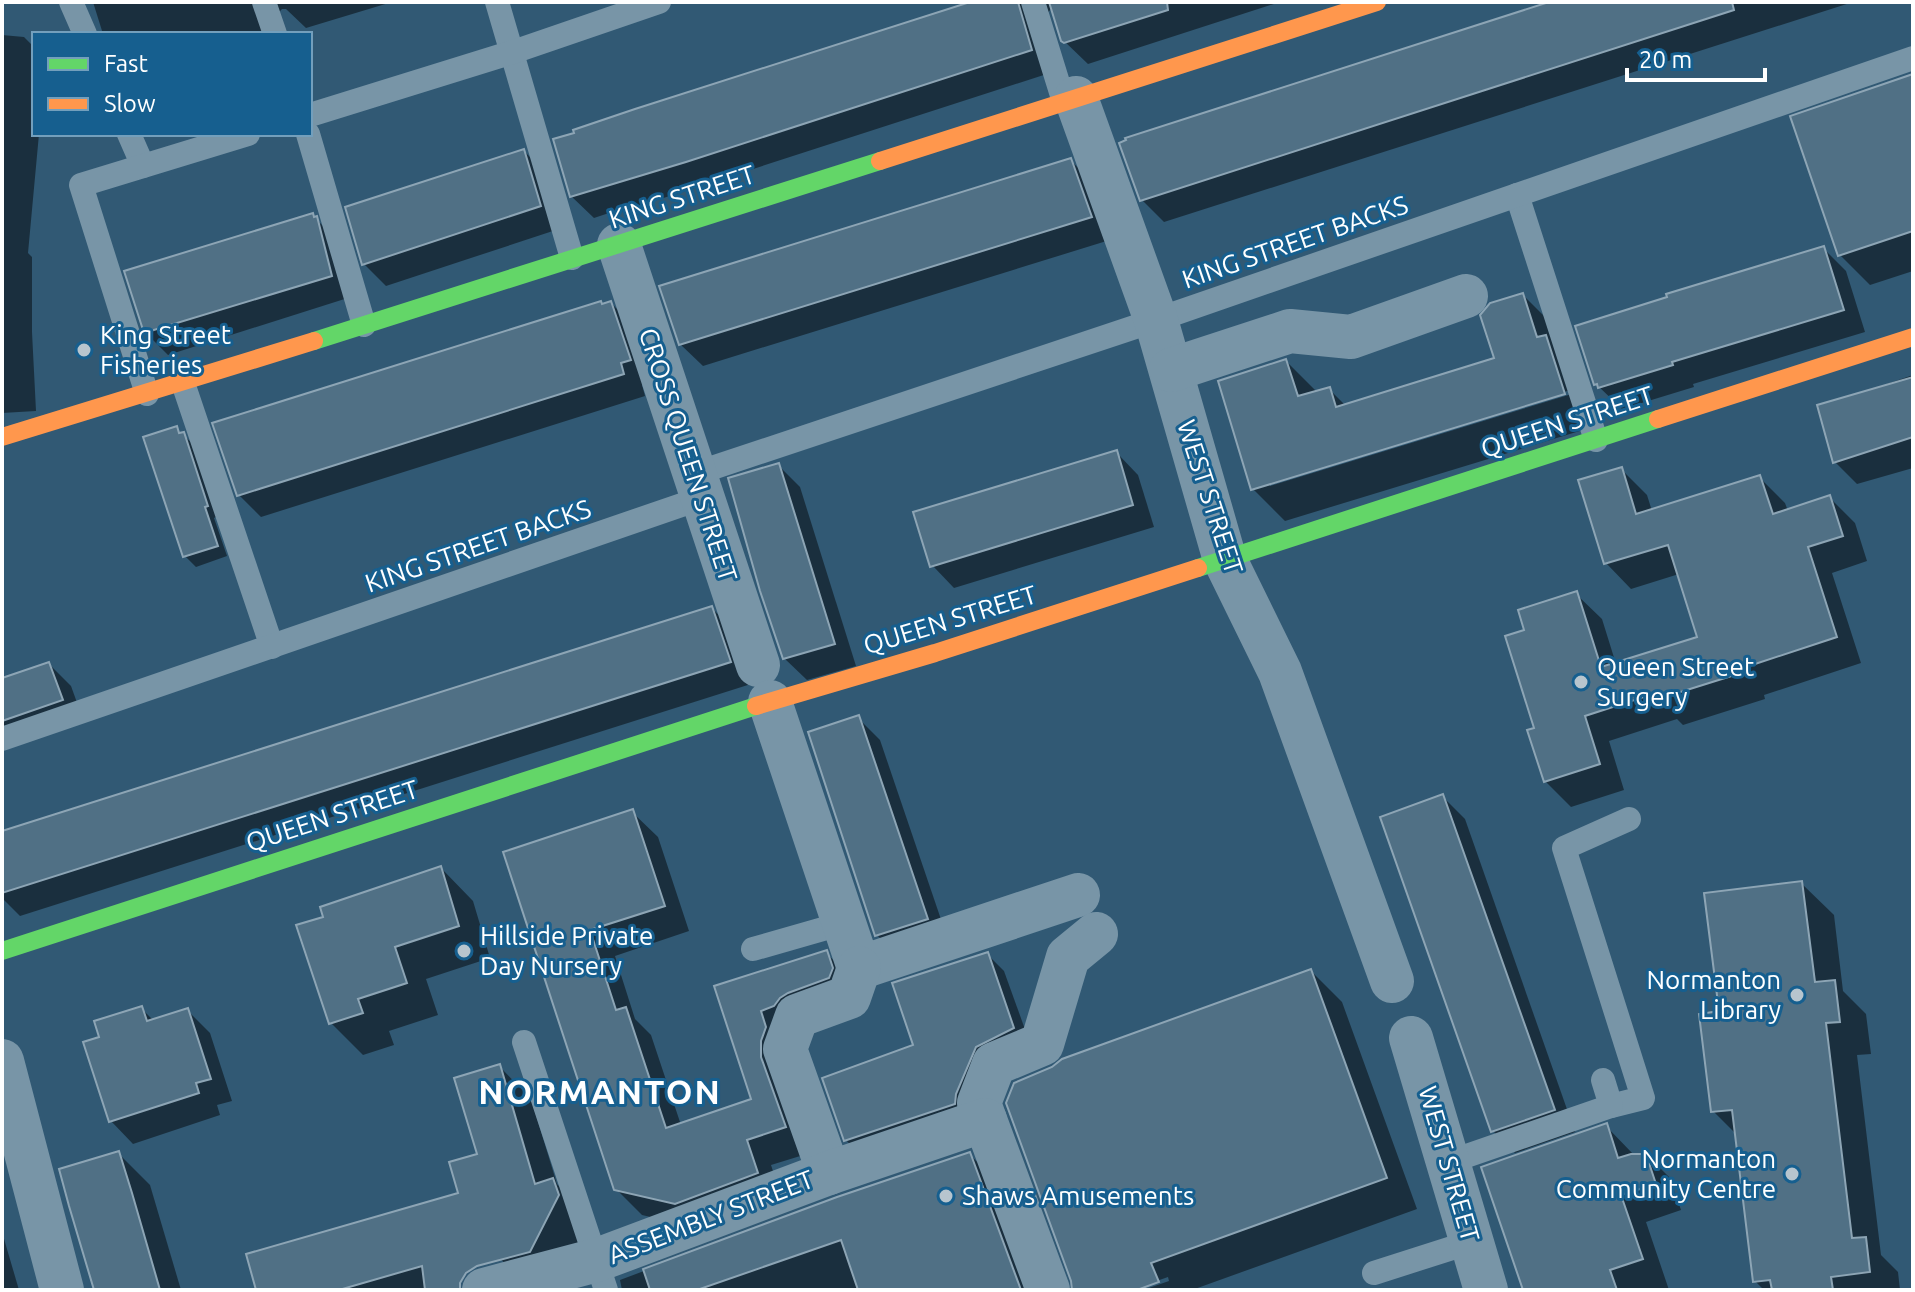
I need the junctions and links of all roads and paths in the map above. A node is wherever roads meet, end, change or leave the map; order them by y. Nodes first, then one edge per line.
1 (71, 2) edge
2 (264, 2) edge
3 (497, 2) edge
4 (659, 2) edge
5 (1033, 2) edge
6 (1377, 2) edge
7 (84, 32) edge
8 (274, 32) edge
9 (513, 52) junction
10 (1913, 58) edge
11 (1070, 100) junction
12 (312, 114) edge
13 (130, 136) edge
14 (241, 136) edge
15 (309, 136) edge
16 (143, 166) junction
17 (1517, 195) junction
18 (619, 245) junction
19 (572, 258) junction
20 (1466, 296) dead end
21 (1156, 320) junction
22 (364, 325) junction
23 (1913, 337) edge
24 (1171, 370) junction
25 (183, 383) junction
26 (147, 394) junction
27 (2, 437) edge
28 (1596, 440) junction
29 (698, 486) junction
30 (1225, 560) junction
31 (272, 647) junction
32 (764, 683) junction
33 (2, 739) edge
34 (1629, 819) dead end
35 (1078, 895) dead end
36 (1096, 934) dead end
37 (850, 942) junction
38 (753, 949) dead end
39 (2, 951) edge
40 (1392, 981) dead end
41 (1411, 1038) dead end
42 (524, 1042) dead end
43 (1603, 1080) dead end
44 (5, 1084) edge
45 (1611, 1106) junction
46 (985, 1120) junction
47 (1449, 1162) junction
48 (829, 1173) junction
49 (1471, 1242) junction
50 (1374, 1273) dead end
51 (602, 1275) edge
52 (62, 1290) edge
53 (484, 1290) edge
54 (1048, 1290) edge
55 (1486, 1290) edge

1 - 7 lane
2 - 8 lane
3 - 9 lane
4 - 9 lane
5 - 11 lane
6 - 11 street, KING STREET
9 - 12 lane
9 - 19 lane
10 - 17 lane, KING STREET BACKS
11 - 18 street, KING STREET
11 - 21 street, WEST STREET
13 - 16 lane
14 - 16 lane
15 - 22 lane
16 - 26 lane
17 - 21 lane, KING STREET BACKS
17 - 28 lane
18 - 19 street, KING STREET
18 - 29 street, CROSS QUEEN STREET
19 - 22 street, KING STREET
20 - 24 street
21 - 24 street, WEST STREET
21 - 29 lane, KING STREET BACKS
22 - 25 street, KING STREET
23 - 28 street, QUEEN STREET
24 - 30 street, WEST STREET
25 - 26 street, KING STREET
25 - 31 lane
26 - 27 street, KING STREET
28 - 30 street, QUEEN STREET
29 - 31 lane, KING STREET BACKS
29 - 32 street, CROSS QUEEN STREET
30 - 32 street, QUEEN STREET
30 - 40 street, WEST STREET
31 - 33 lane, KING STREET BACKS
32 - 37 street, CROSS QUEEN STREET
32 - 39 street, QUEEN STREET
34 - 45 lane
35 - 37 street
36 - 46 street
37 - 38 lane
37 - 48 street
41 - 47 street, WEST STREET
42 - 51 lane
43 - 45 lane
44 - 52 street
45 - 47 lane
46 - 48 street, ASSEMBLY STREET
46 - 54 street
47 - 49 street, WEST STREET
48 - 51 street, ASSEMBLY STREET
49 - 50 lane
49 - 55 street, WEST STREET
51 - 53 street, ASSEMBLY STREET

